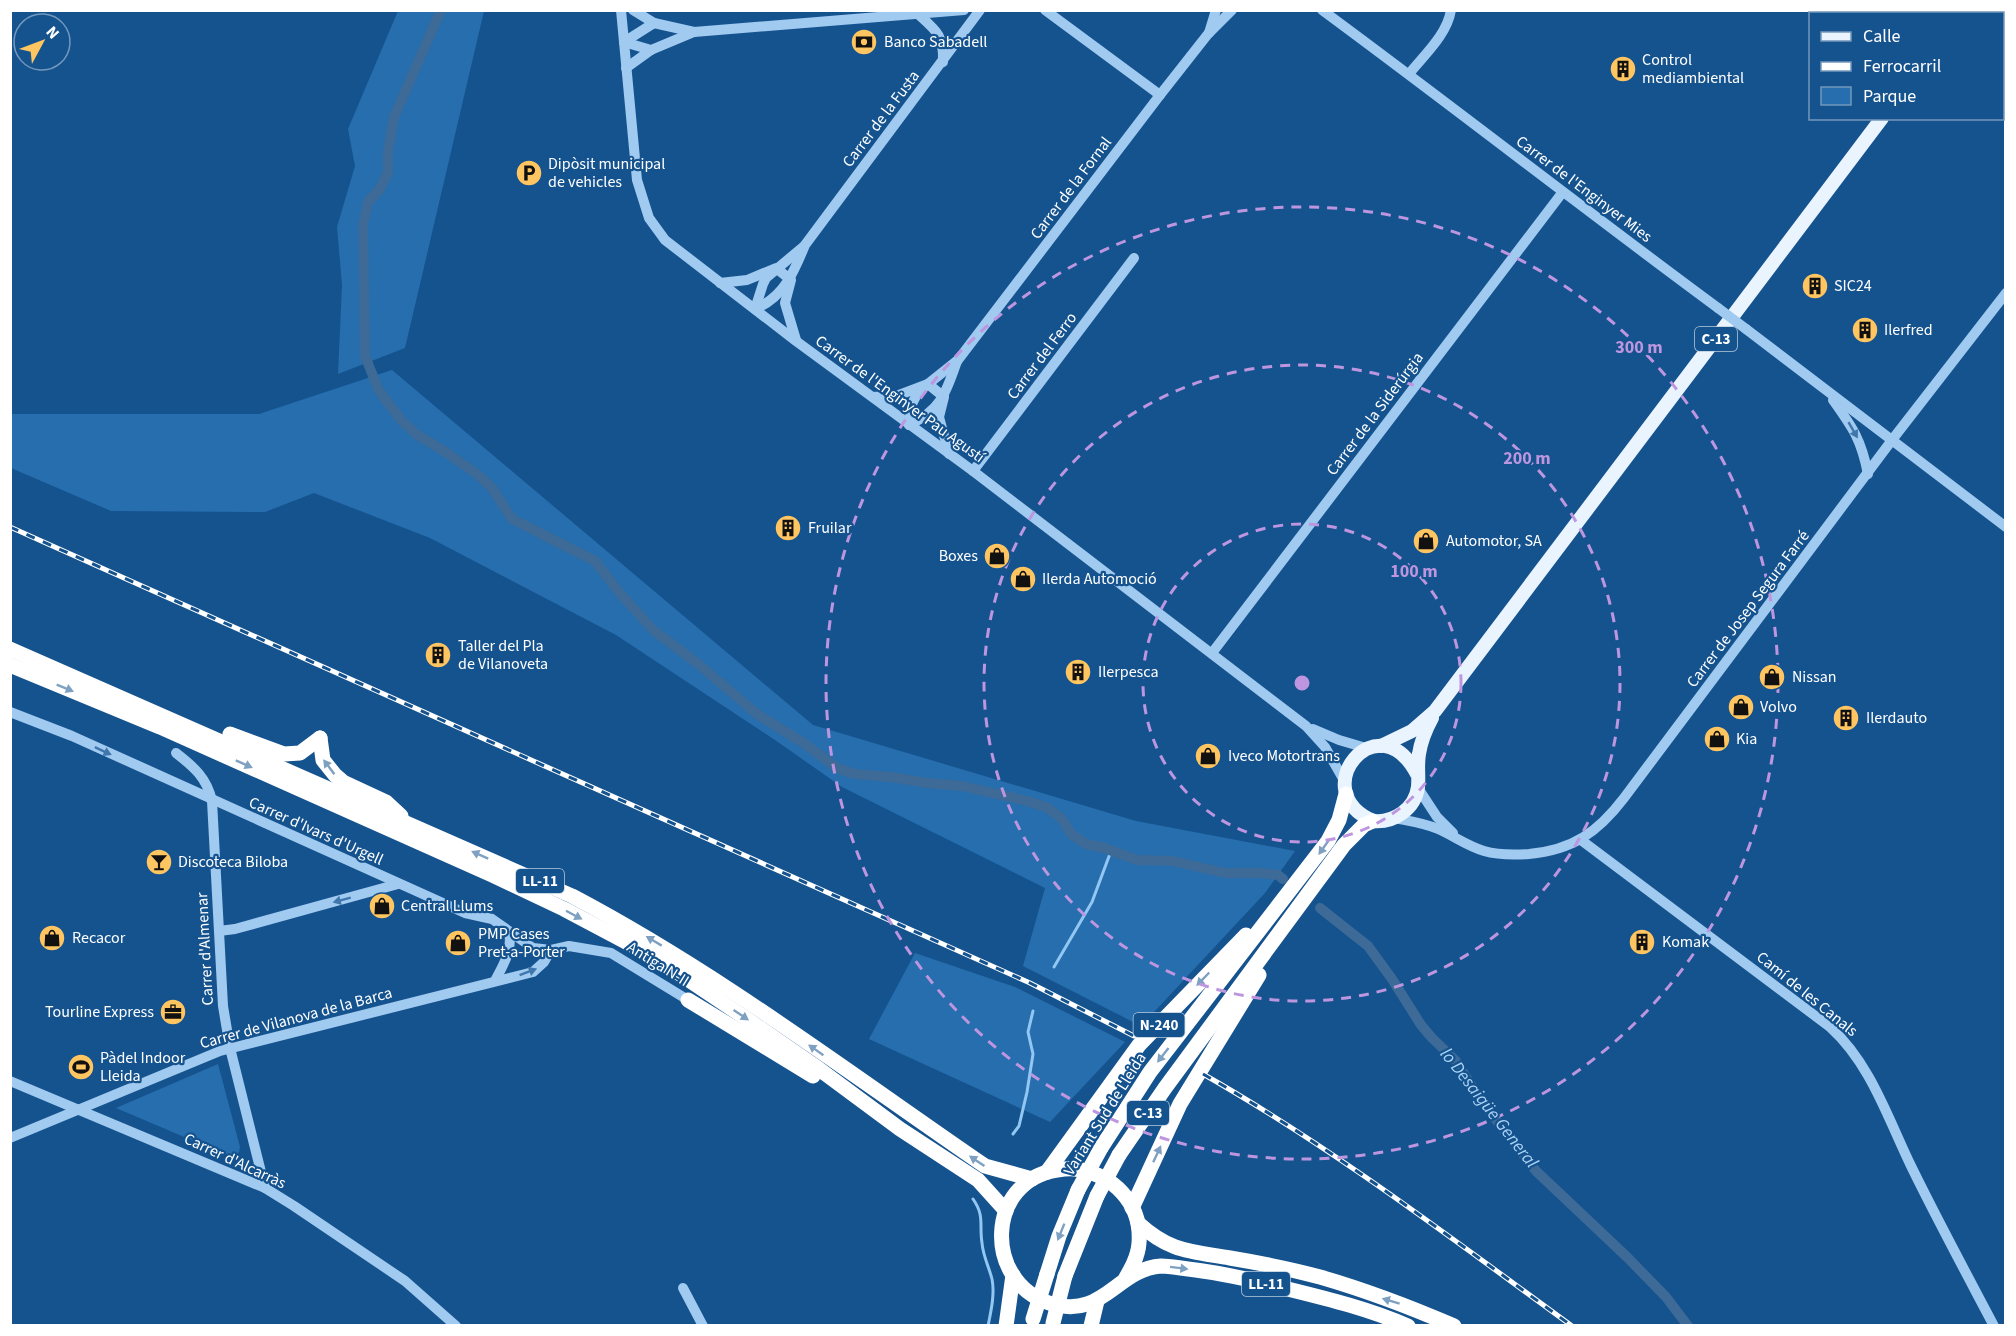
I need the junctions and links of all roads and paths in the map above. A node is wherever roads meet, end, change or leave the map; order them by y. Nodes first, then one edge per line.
1 (621, 10) edge
2 (633, 10) edge
3 (964, 10) edge
4 (980, 10) edge
5 (1045, 10) edge
6 (1216, 10) edge
7 (1232, 10) edge
8 (1322, 10) edge
9 (1451, 10) edge
10 (919, 15) junction
11 (654, 23) junction
12 (694, 32) junction
13 (1208, 34) junction
14 (624, 42) junction
15 (651, 50) junction
16 (944, 62) junction
17 (627, 68) junction
18 (1409, 74) junction
19 (1160, 95) junction
20 (1880, 120) edge
21 (1562, 193) junction
22 (805, 245) junction
23 (1134, 258) dead end
24 (776, 268) junction
25 (790, 280) junction
26 (720, 283) junction
27 (2006, 293) edge
28 (755, 309) junction
29 (796, 341) junction
30 (958, 360) junction
31 (928, 384) junction
32 (1828, 392) junction
33 (944, 396) junction
34 (873, 397) junction
35 (909, 425) junction
36 (1892, 440) junction
37 (949, 454) junction
38 (973, 471) junction
39 (1868, 474) junction
40 (2006, 527) edge
41 (10, 649) edge
42 (1212, 653) junction
43 (10, 665) edge
44 (1435, 711) junction
45 (10, 712) edge
46 (1306, 726) junction
47 (207, 734) junction
48 (1381, 746) junction
49 (1366, 747) junction
50 (176, 753) dead end
51 (1417, 781) junction
52 (1345, 788) junction
53 (212, 801) junction
54 (1394, 818) junction
55 (1373, 821) junction
56 (410, 824) junction
57 (1581, 840) junction
58 (1464, 843) junction
59 (398, 884) junction
60 (1289, 893) junction
61 (1302, 903) junction
62 (219, 931) junction
63 (509, 932) junction
64 (551, 950) junction
65 (611, 953) joint
66 (495, 981) junction
67 (688, 1000) joint
68 (230, 1048) junction
69 (1177, 1071) joint
70 (10, 1081) edge
71 (81, 1109) junction
72 (900, 1129) junction
73 (10, 1138) edge
74 (1047, 1172) junction
75 (1032, 1179) junction
76 (265, 1188) junction
77 (1132, 1208) junction
78 (1006, 1211) junction
79 (1138, 1224) junction
80 (1013, 1275) junction
81 (1124, 1281) junction
82 (683, 1288) dead end
83 (1097, 1301) junction
84 (1033, 1322) edge
85 (1053, 1324) edge
86 (456, 1326) edge
87 (703, 1326) edge
88 (1006, 1326) edge
89 (1091, 1326) edge
90 (1408, 1326) edge
91 (1454, 1326) edge
92 (1994, 1326) edge

1 - 14 street, Carrer de l'Enginyer Pau Agustí
2 - 11 street
3 - 10 street
4 - 16 street, Carrer de la Fusta
5 - 19 street
6 - 13 street, Carrer de la Fornal
7 - 13 street, Carrer de la Fornal
8 - 18 street, Carrer de l'Enginyer Mies
9 - 18 street
10 - 12 street
10 - 16 street
11 - 12 street
11 - 14 street
12 - 15 street
13 - 19 street, Carrer de la Fornal
14 - 15 street
14 - 17 street, Carrer de l'Enginyer Pau Agustí
15 - 17 street
16 - 22 street, Carrer de la Fusta
17 - 26 street, Carrer de l'Enginyer Pau Agustí
18 - 21 street, Carrer de l'Enginyer Mies
19 - 30 street, Carrer de la Fornal
20 - 44 main road, C-13
21 - 32 street, Carrer de l'Enginyer Mies, bridge
21 - 42 street, Carrer de la Siderúrgia
22 - 24 street, Carrer de la Fusta
22 - 25 street, Carrer de la Fusta
23 - 38 street, Carrer del Ferro
24 - 25 street
24 - 26 street, Carrer de la Fusta
24 - 28 street, Carrer de la Fusta
25 - 28 street, Carrer de la Fusta
25 - 29 street, Carrer de la Fusta
26 - 28 street, Carrer de l'Enginyer Pau Agustí
27 - 36 street, Carrer de Josep Segura Farré
28 - 29 street, Carrer de l'Enginyer Pau Agustí
29 - 34 street, Carrer de l'Enginyer Pau Agustí
30 - 31 street, Carrer de la Fornal
30 - 33 street, Carrer de la Fornal
31 - 33 street
31 - 34 street, Carrer de la Fornal
31 - 35 street, Carrer de la Fornal
32 - 36 street, Carrer de l'Enginyer Mies
32 -> 39 street, Carrer de l'Enginyer Mies
33 - 35 street, Carrer de la Fornal
33 - 37 street, Carrer de la Fornal
34 - 35 street, Carrer de l'Enginyer Pau Agustí
35 - 37 street, Carrer de l'Enginyer Pau Agustí
36 - 39 street, Carrer de Josep Segura Farré
36 - 40 street, Carrer de l'Enginyer Mies
37 - 38 street, Carrer de l'Enginyer Pau Agustí
38 - 42 street, Carrer de l'Enginyer Pau Agustí
39 - 57 street, Carrer de Josep Segura Farré
41 - 47 highway, LL-11
42 - 46 street, Carrer de l'Enginyer Pau Agustí
43 -> 72 highway, LL-11
44 - 48 main road, C-13
44 - 51 main road, C-13
45 -> 53 street, Carrer d'Ivars d'Urgell
46 - 49 street, Carrer de l'Enginyer Pau Agustí
46 - 52 street, Carrer de l'Enginyer Pau Agustí
47 - 56 highway, LL-11
56 -> 47 highway
48 - 49 main road, C-13
48 - 51 main road
49 - 52 main road
50 - 53 street, Carrer d'Almenar
51 - 54 main road, C-13
51 - 58 street, Carrer de Josep Segura Farré
52 - 55 main road
52 -> 60 highway, Variant Sud de Lleida / N-240
53 - 59 street, Carrer d'Ivars d'Urgell
53 - 62 street, Carrer d'Almenar
54 - 55 main road
54 - 58 street, Carrer de Josep Segura Farré
55 - 61 highway, Variant Sud de Lleida / N-240
75 -> 56 highway, LL-11
57 - 58 street, Carrer de Josep Segura Farré
57 - 92 street, Camí de les Canals
59 -> 62 street
59 - 63 street, Carrer d'Ivars d'Urgell
60 -> 74 highway, N-240
60 -> 84 highway, Variant Sud de Lleida / N-240, bridge
61 - 69 highway, Variant Sud de Lleida / N-240
77 -> 61 highway, N-240
62 - 68 street, Carrer d'Almenar
63 - 64 street, Carrer d'Ivars d'Urgell
63 - 66 street
64 - 65 street, Carrer d'Ivars d'Urgell
66 -> 64 street, Carrer de Vilanova de la Barca
65 - 67 street, Antiga N-II
66 - 68 street, Carrer de Vilanova de la Barca
67 - 72 highway
68 - 71 street, Carrer de Vilanova de la Barca
68 - 76 street, Carrer d'Almenar
69 - 85 highway, Variant Sud de Lleida / C-13, bridge
70 - 71 street, Carrer d'Alcarràs
71 - 73 street, Carrer de Vilanova de la Barca
71 - 76 street, Carrer d'Alcarràs
72 - 78 highway, LL-11
74 - 75 highway, LL-11
74 - 77 highway, LL-11
75 - 78 highway, LL-11
76 - 86 street, Carrer d'Alcarràs
77 - 79 highway, LL-11
78 - 80 highway, LL-11
79 - 81 highway, LL-11
91 -> 79 highway, LL-11
80 - 83 highway, LL-11
80 - 88 highway
81 - 83 highway, LL-11
81 -> 90 highway, LL-11
82 - 87 street
83 - 89 highway

